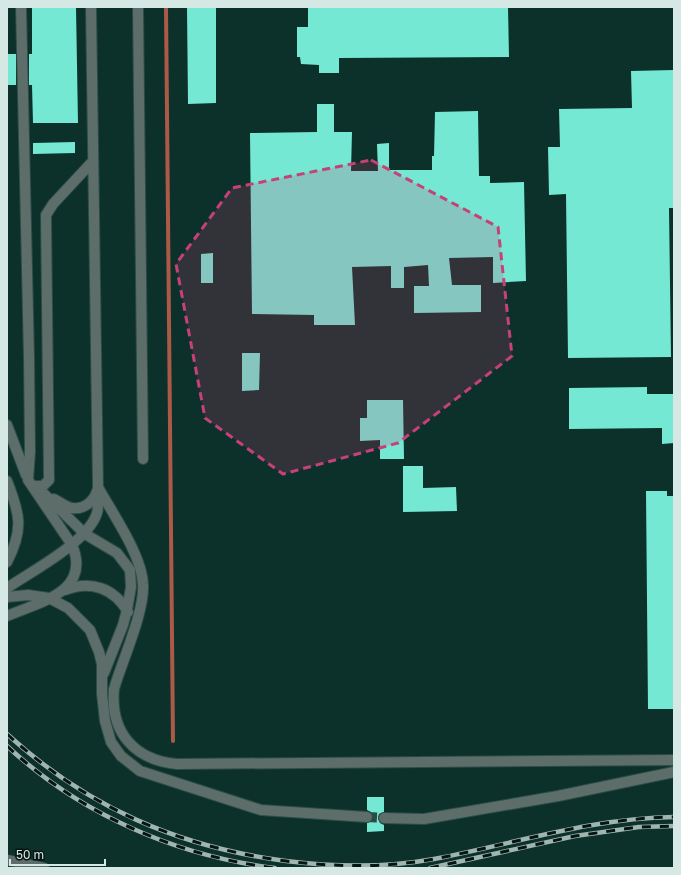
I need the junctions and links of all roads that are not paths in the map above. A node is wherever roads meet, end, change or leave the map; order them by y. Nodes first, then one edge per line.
1 (21, 7) edge
2 (91, 7) edge
3 (138, 7) edge
4 (93, 161) junction
5 (7, 425) edge
6 (144, 459) dead end
7 (7, 481) edge
8 (32, 483) junction
9 (98, 487) junction
10 (45, 493) junction
11 (85, 534) junction
12 (72, 545) junction
13 (7, 562) edge
14 (7, 588) edge
15 (64, 591) junction
16 (7, 597) edge
17 (49, 598) junction
18 (127, 610) junction
19 (7, 616) edge
20 (132, 633) junction
21 (102, 679) junction
22 (674, 760) edge
23 (674, 772) edge
24 (367, 817) tunnel mouth
25 (384, 818) tunnel mouth
26 (7, 860) edge
27 (44, 868) edge

1 - 8 lane
2 - 4 lane
3 - 6 lane
4 - 8 lane
4 - 9 lane
5 - 8 lane
7 - 13 lane
8 - 10 lane
8 - 12 lane
9 - 10 lane
9 - 11 lane
9 - 20 lane
10 - 11 lane
11 - 12 lane
11 - 18 lane
12 - 14 lane
12 - 15 lane
15 - 17 lane
15 - 18 lane
16 - 17 lane
17 - 19 lane
17 - 21 lane
18 - 20 lane
18 - 21 lane
20 - 22 lane
21 - 24 lane
23 - 25 lane
26 - 27 lane

